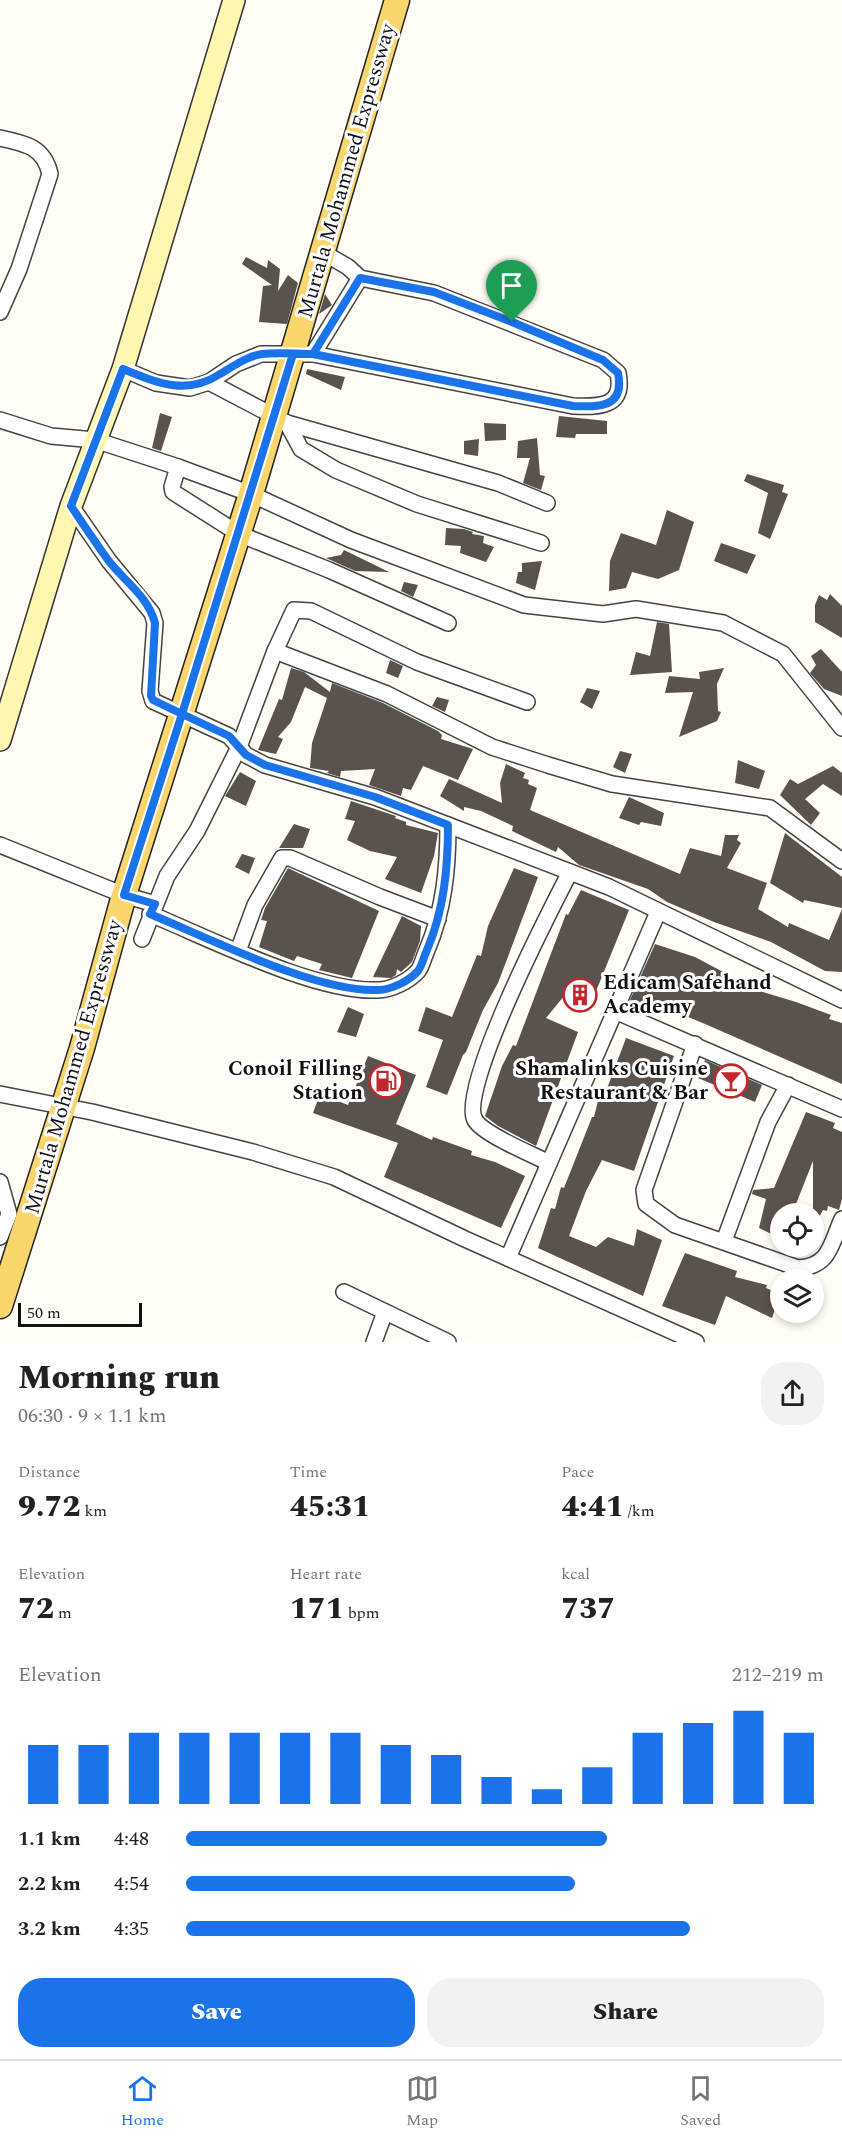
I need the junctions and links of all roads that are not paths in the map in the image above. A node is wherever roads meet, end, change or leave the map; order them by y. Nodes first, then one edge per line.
1 (234, 0) edge
2 (397, 0) edge
3 (0, 138) edge
4 (324, 253) junction
5 (360, 278) junction
6 (0, 312) edge
7 (303, 354) junction
8 (123, 369) junction
9 (209, 382) junction
10 (281, 419) junction
11 (0, 420) edge
12 (95, 440) junction
13 (178, 467) junction
14 (251, 494) junction
15 (547, 503) dead end
16 (71, 506) junction
17 (239, 534) junction
18 (541, 543) dead end
19 (448, 623) dead end
20 (275, 651) junction
21 (527, 702) dead end
22 (182, 714) junction
23 (842, 728) edge
24 (0, 740) edge
25 (239, 747) junction
26 (448, 825) junction
27 (0, 845) edge
28 (842, 861) edge
29 (570, 872) junction
30 (124, 895) junction
31 (152, 909) junction
32 (658, 912) junction
33 (438, 918) junction
34 (142, 939) dead end
35 (238, 951) junction
36 (842, 1000) edge
37 (615, 1011) junction
38 (695, 1044) junction
39 (788, 1085) junction
40 (0, 1094) edge
41 (64, 1106) junction
42 (842, 1109) edge
43 (549, 1163) junction
44 (0, 1182) edge
45 (842, 1218) edge
46 (0, 1237) edge
47 (724, 1241) junction
48 (508, 1258) junction
49 (344, 1292) dead end
50 (0, 1306) edge
51 (385, 1312) junction
52 (374, 1342) edge
53 (448, 1342) edge
54 (696, 1342) edge

1 - 8 main road
2 - 4 main road, Murtala Mohammed Expressway
3 - 6 street
4 - 5 street
4 - 7 main road, Murtala Mohammed Expressway
5 - 7 street
5 - 7 street
7 - 9 street
7 - 10 main road, Murtala Mohammed Expressway
8 - 9 street
8 - 12 main road
9 - 10 street
10 - 14 main road, Murtala Mohammed Expressway
10 - 15 street
10 - 18 street
11 - 12 street
12 - 13 street
12 - 16 main road
13 - 14 street
13 - 17 street
14 - 17 main road, Murtala Mohammed Expressway
14 - 23 street
16 - 22 street
16 - 24 main road
17 - 19 street
17 - 22 main road, Murtala Mohammed Expressway
20 - 21 street
20 - 25 street
20 - 28 street
22 - 25 street
22 - 30 main road, Murtala Mohammed Expressway
25 - 26 street
25 - 31 street
26 - 29 street
26 - 33 street
27 - 30 street
29 - 32 street
29 - 43 street
30 - 31 street
30 - 41 main road, Murtala Mohammed Expressway
31 - 34 street
31 - 35 street
32 - 36 street
32 - 37 street
33 - 35 street
33 - 35 street
37 - 38 street
37 - 43 street
38 - 39 street
38 - 47 street
39 - 42 street
39 - 47 street
40 - 41 street
41 - 48 street
41 - 50 main road, Murtala Mohammed Expressway
43 - 48 street
44 - 46 street
45 - 47 street
48 - 54 street
49 - 51 street
51 - 52 street
51 - 53 street

